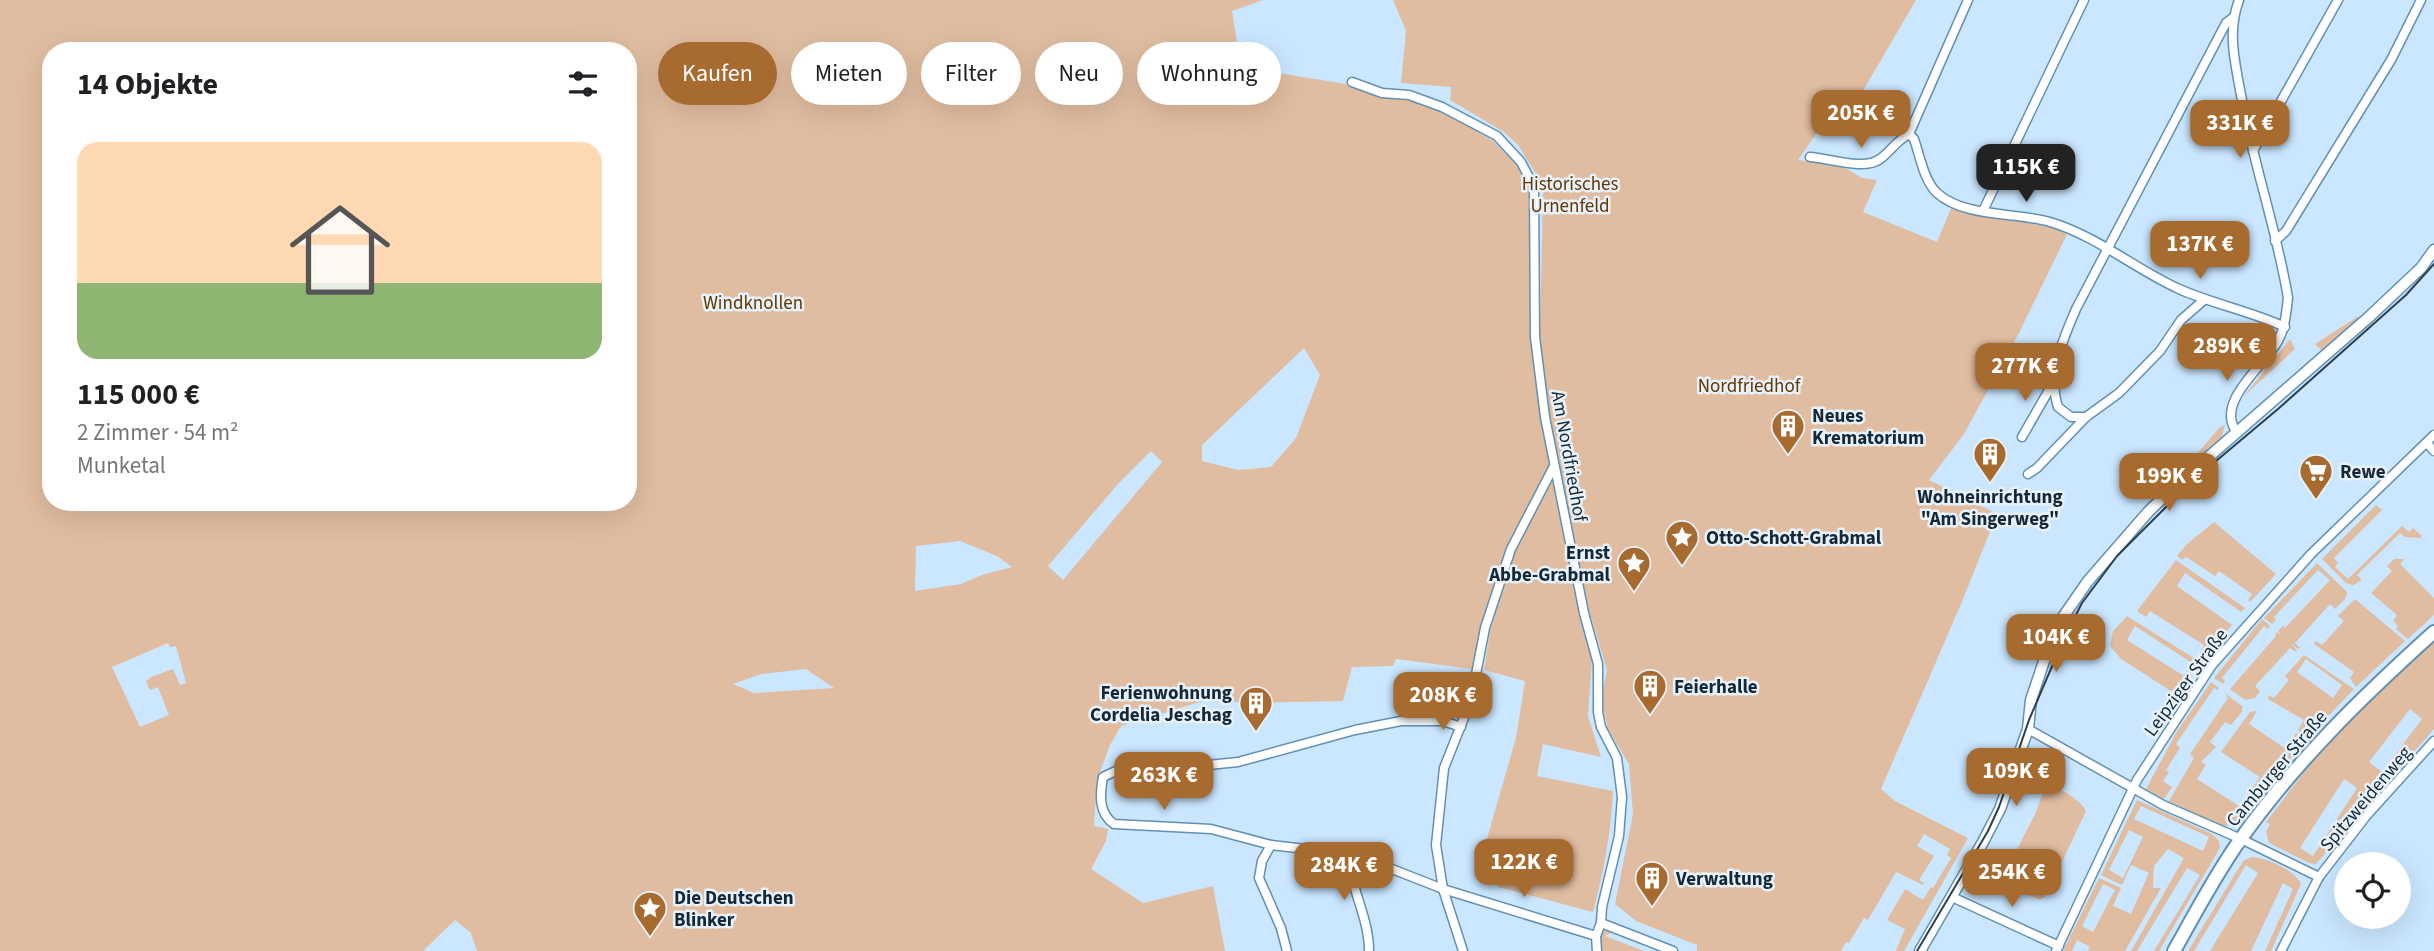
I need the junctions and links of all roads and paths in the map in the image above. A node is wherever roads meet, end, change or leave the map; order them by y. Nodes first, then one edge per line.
1 (1968, 0) edge
2 (2084, 0) edge
3 (2239, 0) edge
4 (2338, 0) edge
5 (2421, 0) edge
6 (2234, 17) junction
7 (1352, 82) dead end
8 (1909, 134) junction
9 (2253, 151) junction
10 (1810, 157) dead end
11 (1983, 211) junction
12 (2275, 241) junction
13 (2108, 247) junction
14 (2434, 250) edge
15 (2205, 299) junction
16 (2284, 327) junction
17 (2053, 383) junction
18 (2086, 417) junction
19 (2236, 431) junction
20 (2434, 435) edge
21 (2022, 437) dead end
22 (2427, 443) junction
23 (2434, 451) edge
24 (1554, 466) junction
25 (2028, 474) dead end
26 (2434, 632) edge
27 (1461, 727) junction
28 (2028, 729) junction
29 (2434, 741) edge
30 (2132, 789) junction
31 (2241, 839) junction
32 (1271, 845) junction
33 (1348, 854) junction
34 (2319, 877) junction
35 (1443, 889) junction
36 (1952, 897) junction
37 (1601, 923) junction
38 (1596, 936) junction
39 (2058, 949) edge
40 (1287, 951) edge
41 (1369, 951) edge
42 (1463, 951) edge
43 (1597, 951) edge
44 (1673, 951) edge
45 (1920, 951) edge
46 (2174, 951) edge
47 (2281, 951) edge

1 - 8 street
2 - 11 street
3 - 6 street
4 - 9 street
5 - 12 street
6 - 9 street
6 - 13 street
7 - 24 street, Am Nordfriedhof
8 - 10 street
8 - 11 street
9 - 12 street
11 - 13 street
12 - 16 street
13 - 15 street
13 - 17 street
14 - 19 street
15 - 16 street
15 - 18 street
16 - 19 street
17 - 18 street
17 - 21 street
18 - 25 street
19 - 28 street
20 - 22 street, Leipziger Straße
22 - 23 street
22 - 30 street, Leipziger Straße
24 - 27 street
24 - 37 street, Am Nordfriedhof
26 - 31 main road, Camburger Straße
27 - 32 street
27 - 35 street
28 - 30 street
28 - 36 street
29 - 34 street, Spitzweidenweg
30 - 31 street
30 - 39 street, Leipziger Straße
31 - 34 street
31 - 46 main road, Camburger Straße
32 - 33 street
32 - 40 street
33 - 35 street
33 - 41 street
34 - 47 street, Spitzweidenweg
35 - 38 street
35 - 42 street
36 - 39 street
36 - 45 street
37 - 38 street, Am Nordfriedhof
37 - 44 street
38 - 43 street

